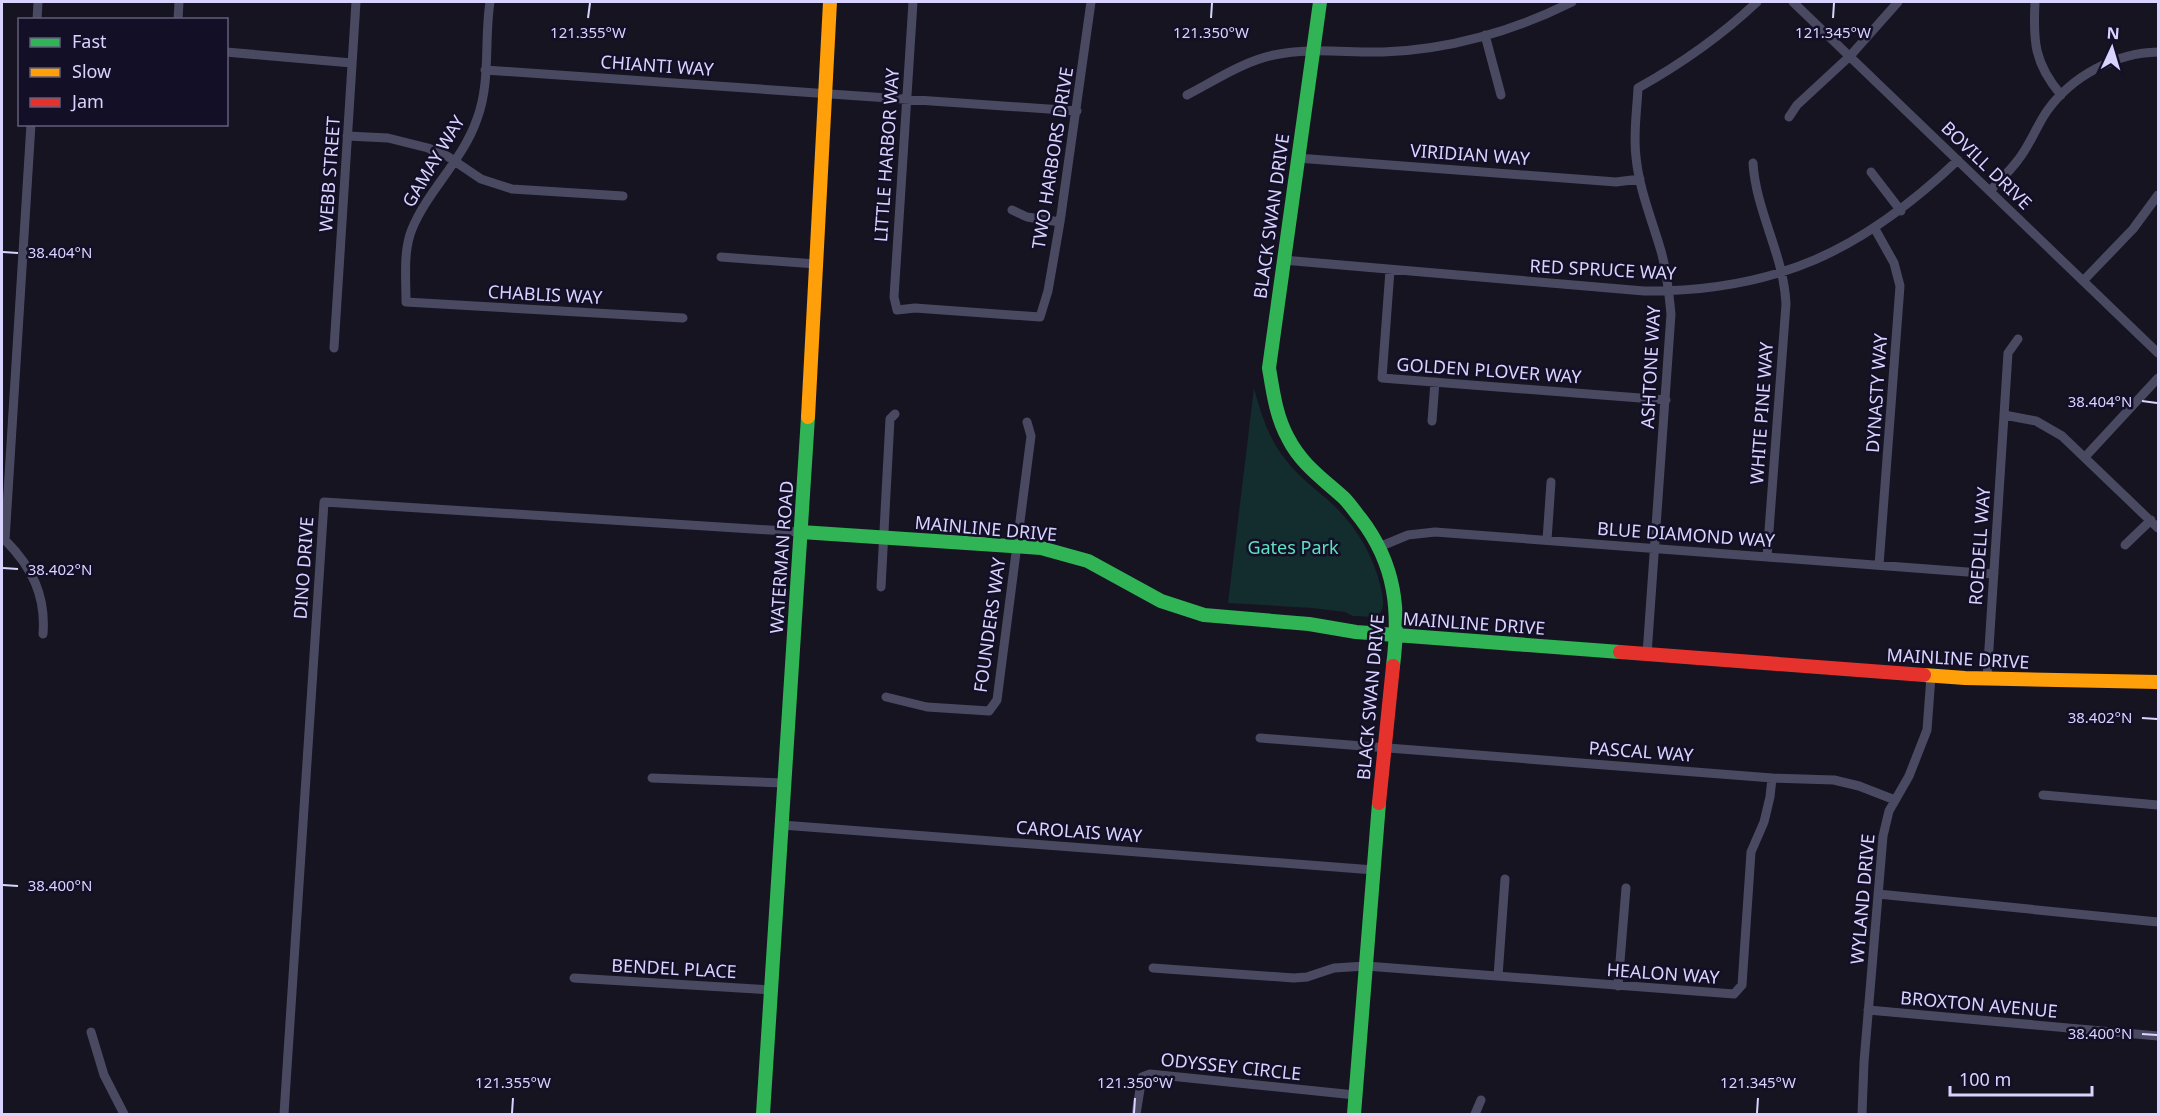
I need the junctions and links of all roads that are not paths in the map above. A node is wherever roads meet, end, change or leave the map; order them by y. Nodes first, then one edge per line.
1 (38, 2) edge
2 (179, 2) edge
3 (356, 2) edge
4 (490, 2) edge
5 (830, 2) edge
6 (913, 2) edge
7 (1091, 2) edge
8 (1320, 2) edge
9 (1572, 2) edge
10 (1757, 2) edge
11 (1793, 2) edge
12 (1898, 2) edge
13 (2035, 2) edge
14 (37, 18) edge
15 (178, 18) edge
16 (1485, 35) junction
17 (1313, 51) junction
18 (228, 52) edge
19 (2158, 52) edge
20 (1850, 56) junction
21 (352, 63) junction
22 (485, 70) junction
23 (826, 92) junction
24 (1501, 94) dead end
25 (1188, 95) dead end
26 (2061, 95) junction
27 (905, 98) junction
28 (1077, 111) junction
29 (1790, 117) dead end
30 (31, 126) edge
31 (347, 136) junction
32 (1298, 158) junction
33 (1958, 160) junction
34 (454, 162) junction
35 (1753, 163) dead end
36 (1872, 172) dead end
37 (1640, 179) junction
38 (1990, 191) junction
39 (2158, 195) edge
40 (623, 196) dead end
41 (1012, 210) dead end
42 (1901, 211) junction
43 (1060, 222) junction
44 (1875, 229) junction
45 (721, 257) dead end
46 (1283, 260) junction
47 (816, 264) junction
48 (1390, 270) junction
49 (1782, 273) junction
50 (2083, 281) junction
51 (1669, 292) junction
52 (406, 302) joint
53 (683, 318) dead end
54 (1041, 318) joint
55 (2018, 339) dead end
56 (334, 348) dead end
57 (2158, 353) edge
58 (2158, 378) edge
59 (1435, 382) junction
60 (1666, 400) junction
61 (895, 414) dead end
62 (2004, 415) junction
63 (1027, 422) dead end
64 (1432, 422) dead end
65 (2085, 457) junction
66 (1551, 482) dead end
67 (2151, 520) junction
68 (2158, 528) edge
69 (801, 532) junction
70 (883, 537) junction
71 (1547, 540) junction
72 (1018, 545) junction
73 (2125, 545) dead end
74 (1379, 547) junction
75 (1655, 549) junction
76 (1767, 557) junction
77 (1880, 566) junction
78 (1994, 574) junction
79 (881, 587) dead end
80 (43, 634) dead end
81 (1398, 636) junction
82 (1647, 654) junction
83 (1931, 676) junction
84 (1987, 679) junction
85 (2158, 681) edge
86 (886, 697) dead end
87 (1260, 738) dead end
88 (1383, 748) junction
89 (652, 778) dead end
90 (1772, 778) junction
91 (785, 783) junction
92 (2043, 795) dead end
93 (1895, 800) junction
94 (2158, 805) edge
95 (782, 825) junction
96 (1374, 870) junction
97 (1505, 879) dead end
98 (1626, 888) dead end
99 (1878, 894) junction
100 (2158, 922) edge
101 (1366, 966) junction
102 (1153, 968) dead end
103 (1498, 976) junction
104 (574, 978) dead end
105 (1618, 986) junction
106 (771, 990) junction
107 (1868, 1010) junction
108 (91, 1032) dead end
109 (2158, 1036) edge
110 (1355, 1095) junction
111 (1481, 1100) dead end
112 (124, 1114) edge
113 (284, 1114) edge
114 (763, 1114) edge
115 (1136, 1114) edge
116 (1354, 1114) edge
117 (1475, 1114) edge
118 (1862, 1114) edge

1 - 14 street
2 - 15 street
3 - 21 street, WEBB STREET
4 - 22 street, GAMAY WAY
5 - 23 street, WATERMAN ROAD
6 - 27 street, LITTLE HARBOR WAY
7 - 28 street, TWO HARBORS DRIVE
8 - 17 street, BLACK SWAN DRIVE
9 - 16 street
10 - 37 street, ASHTONE WAY
11 - 20 street, BOVILL DRIVE
12 - 20 street
13 - 26 street
16 - 17 street
16 - 24 street
17 - 25 street
17 - 32 street, BLACK SWAN DRIVE
18 - 21 street
19 - 26 street
20 - 29 street
20 - 33 street, BOVILL DRIVE
21 - 31 street, WEBB STREET
22 - 23 street, CHIANTI WAY
22 - 34 street, GAMAY WAY
23 - 27 street, CHIANTI WAY
23 - 47 street, WATERMAN ROAD
26 - 38 street
27 - 28 street, CHIANTI WAY
27 - 54 street, LITTLE HARBOR WAY
28 - 43 street, TWO HARBORS DRIVE
30 - 80 street
31 - 34 street
31 - 56 street, WEBB STREET
32 - 37 street, VIRIDIAN WAY
32 - 46 street, BLACK SWAN DRIVE
33 - 38 street, BOVILL DRIVE
33 - 42 street, RED SPRUCE WAY
34 - 40 street
34 - 52 street, GAMAY WAY
35 - 49 street, WHITE PINE WAY
36 - 42 street
37 - 51 street, ASHTONE WAY
38 - 50 street, BOVILL DRIVE
39 - 50 street
41 - 43 street
42 - 44 street, RED SPRUCE WAY
43 - 54 street, TWO HARBORS DRIVE
44 - 49 street, RED SPRUCE WAY
44 - 77 street, DYNASTY WAY
45 - 47 street
46 - 48 street, RED SPRUCE WAY
46 - 74 street, BLACK SWAN DRIVE
47 - 69 street, WATERMAN ROAD
48 - 51 street, RED SPRUCE WAY
48 - 59 street, GOLDEN PLOVER WAY
49 - 51 street, RED SPRUCE WAY
49 - 76 street, WHITE PINE WAY
50 - 57 street, BOVILL DRIVE
51 - 60 street, ASHTONE WAY
52 - 53 street, CHABLIS WAY
55 - 62 street, ROEDELL WAY
58 - 65 street
59 - 60 street, GOLDEN PLOVER WAY
59 - 64 street
60 - 75 street, ASHTONE WAY
61 - 70 street
62 - 65 street
62 - 78 street, ROEDELL WAY
63 - 72 street
65 - 67 street
66 - 71 street
67 - 68 street
67 - 73 street
69 - 70 street, MAINLINE DRIVE
69 - 91 street, WATERMAN ROAD
69 - 113 street, DINO DRIVE
70 - 72 street, MAINLINE DRIVE
70 - 79 street
71 - 74 street, BLUE DIAMOND WAY
71 - 75 street, BLUE DIAMOND WAY
72 - 81 street, MAINLINE DRIVE
72 - 86 street, FOUNDERS WAY
74 - 81 street, BLACK SWAN DRIVE
75 - 76 street, BLUE DIAMOND WAY
75 - 82 street, ASHTONE WAY
76 - 77 street, BLUE DIAMOND WAY
77 - 78 street, BLUE DIAMOND WAY
78 - 84 street, ROEDELL WAY
81 - 82 street, MAINLINE DRIVE
81 - 88 street, BLACK SWAN DRIVE
82 - 83 street, MAINLINE DRIVE
83 - 84 street, MAINLINE DRIVE
83 - 93 street, WYLAND DRIVE
84 - 85 street, MAINLINE DRIVE
87 - 88 street, PASCAL WAY
88 - 90 street, PASCAL WAY
88 - 96 street, BLACK SWAN DRIVE
89 - 91 street
90 - 93 street, PASCAL WAY
90 - 105 street, HEALON WAY
91 - 95 street, WATERMAN ROAD
92 - 94 street
93 - 99 street, WYLAND DRIVE
95 - 96 street, CAROLAIS WAY
95 - 106 street, WATERMAN ROAD
96 - 101 street, BLACK SWAN DRIVE
97 - 103 street
98 - 105 street
99 - 100 street
99 - 107 street, WYLAND DRIVE
101 - 102 street, HEALON WAY
101 - 103 street, HEALON WAY
101 - 110 street, BLACK SWAN DRIVE
103 - 105 street, HEALON WAY
104 - 106 street, BENDEL PLACE
106 - 114 street, WATERMAN ROAD
107 - 109 street, BROXTON AVENUE
107 - 118 street, WYLAND DRIVE
108 - 112 street
110 - 115 street, ODYSSEY CIRCLE
110 - 116 street, BLACK SWAN DRIVE
111 - 117 street

